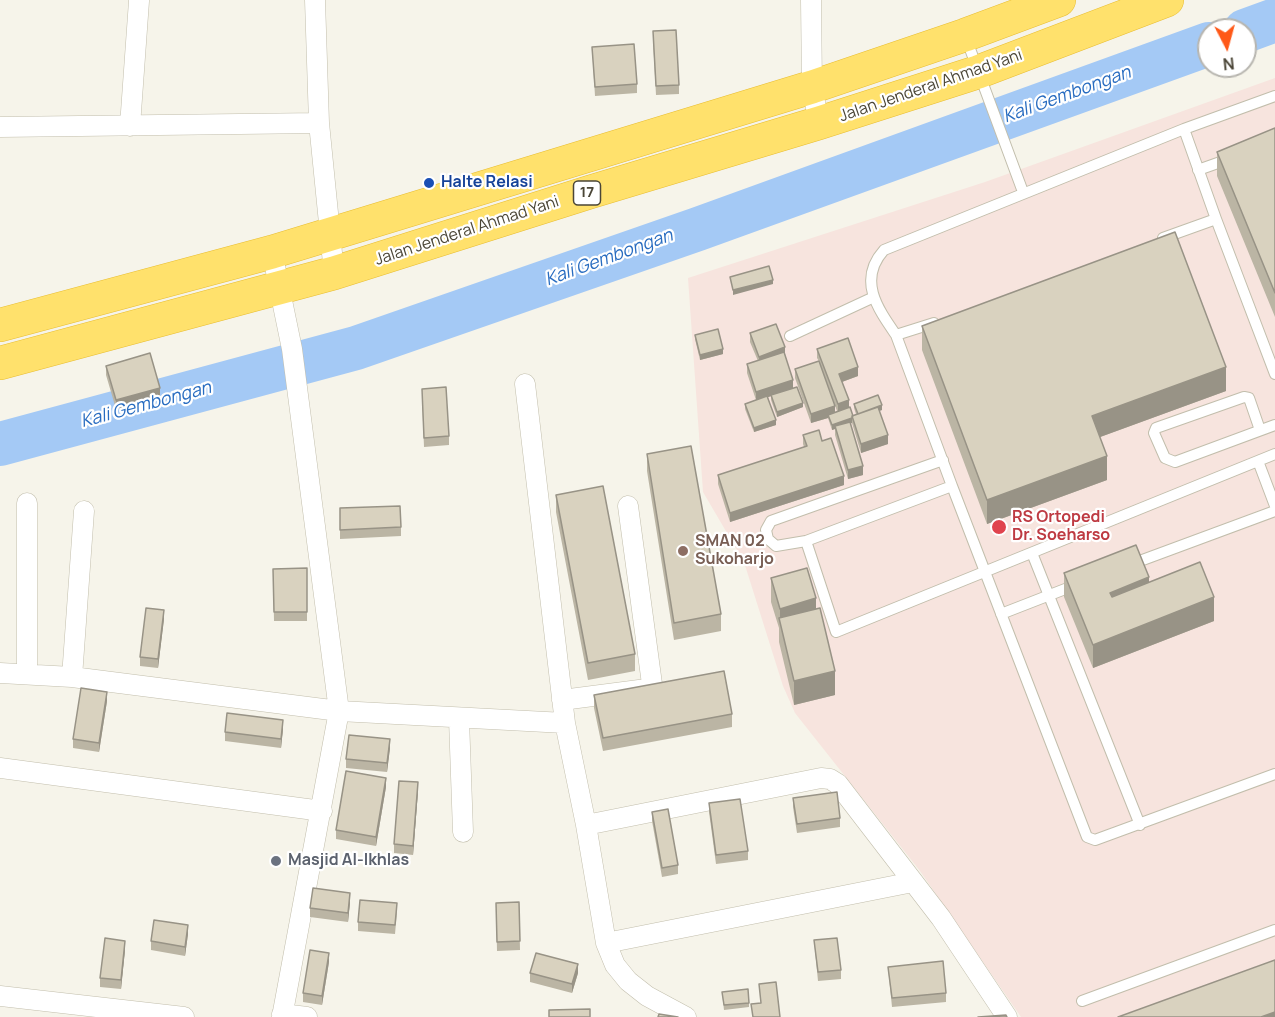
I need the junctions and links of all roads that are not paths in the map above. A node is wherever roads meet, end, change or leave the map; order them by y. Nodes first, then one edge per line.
1 (315, 0) edge
2 (811, 0) edge
3 (1059, 0) edge
4 (1167, 0) edge
5 (139, 2) edge
6 (965, 35) junction
7 (978, 72) junction
8 (812, 87) junction
9 (1275, 96) edge
10 (319, 123) junction
11 (819, 123) junction
12 (130, 126) junction
13 (0, 127) edge
14 (1184, 129) junction
15 (1242, 155) edge
16 (1198, 170) junction
17 (1023, 192) junction
18 (1216, 219) junction
19 (329, 235) junction
20 (1150, 243) edge
21 (272, 252) junction
22 (334, 273) junction
23 (281, 288) junction
24 (874, 297) junction
25 (940, 320) edge
26 (0, 325) edge
27 (896, 335) junction
28 (790, 336) dead end
29 (0, 363) edge
30 (1275, 374) edge
31 (525, 384) dead end
32 (1275, 425) edge
33 (1260, 430) junction
34 (1275, 454) edge
35 (943, 460) junction
36 (1258, 461) junction
37 (952, 486) junction
38 (27, 503) dead end
39 (628, 506) dead end
40 (1275, 506) edge
41 (84, 511) dead end
42 (1275, 511) edge
43 (806, 542) junction
44 (1032, 553) junction
45 (1113, 571) edge
46 (985, 572) junction
47 (1092, 579) edge
48 (1049, 594) junction
49 (1001, 614) junction
50 (0, 673) edge
51 (27, 674) junction
52 (72, 677) junction
53 (562, 700) junction
54 (339, 711) junction
55 (459, 719) junction
56 (565, 723) junction
57 (0, 768) edge
58 (1275, 774) edge
59 (322, 811) junction
60 (586, 825) junction
61 (1140, 825) junction
62 (462, 832) dead end
63 (913, 882) junction
64 (1275, 930) edge
65 (606, 943) junction
66 (0, 996) edge
67 (1082, 1000) dead end
68 (282, 1015) edge
69 (1006, 1015) edge
70 (184, 1017) edge
71 (307, 1017) edge
72 (686, 1017) edge
73 (985, 1017) edge

1 - 10 street
2 - 8 street
3 - 6 highway, 17
4 - 7 highway, Jalan Jenderal Ahmad Yani / 17
5 - 12 street
6 - 7 lane
6 - 8 highway, 17
7 - 11 highway, Jalan Jenderal Ahmad Yani / 17
7 - 17 lane
8 - 11 street
8 - 19 highway, 17
9 - 14 lane
10 - 12 street
10 - 19 street
11 - 22 highway, Jalan Jenderal Ahmad Yani / 17
12 - 13 street
14 - 16 lane
14 - 17 lane
15 - 16 lane
16 - 18 lane
17 - 24 lane
18 - 20 lane
18 - 30 lane
19 - 21 highway, 17
19 - 22 street
21 - 23 street
21 - 26 highway, 17
22 - 23 highway, Jalan Jenderal Ahmad Yani / 17
23 - 29 highway, Jalan Jenderal Ahmad Yani / 17
23 - 54 street
24 - 27 lane
24 - 28 lane
25 - 27 lane
27 - 35 lane
31 - 53 street
32 - 33 lane
33 - 33 lane
34 - 36 lane
35 - 37 lane
35 - 43 lane
36 - 40 lane
36 - 44 lane
37 - 43 lane
37 - 46 lane
38 - 51 street
39 - 53 street
41 - 52 street
42 - 45 lane
43 - 46 lane
44 - 46 lane
44 - 48 lane
46 - 49 lane
47 - 48 lane
48 - 49 lane
48 - 61 lane
49 - 61 lane
50 - 51 street
51 - 52 street
52 - 54 street
53 - 56 street
54 - 55 street
54 - 59 street
55 - 56 street
55 - 62 street
56 - 60 street
57 - 59 street
58 - 61 lane
59 - 68 street
60 - 63 street
60 - 65 street
63 - 65 street
63 - 69 street
64 - 67 lane
65 - 72 street
66 - 70 street
68 - 71 street
69 - 73 street

